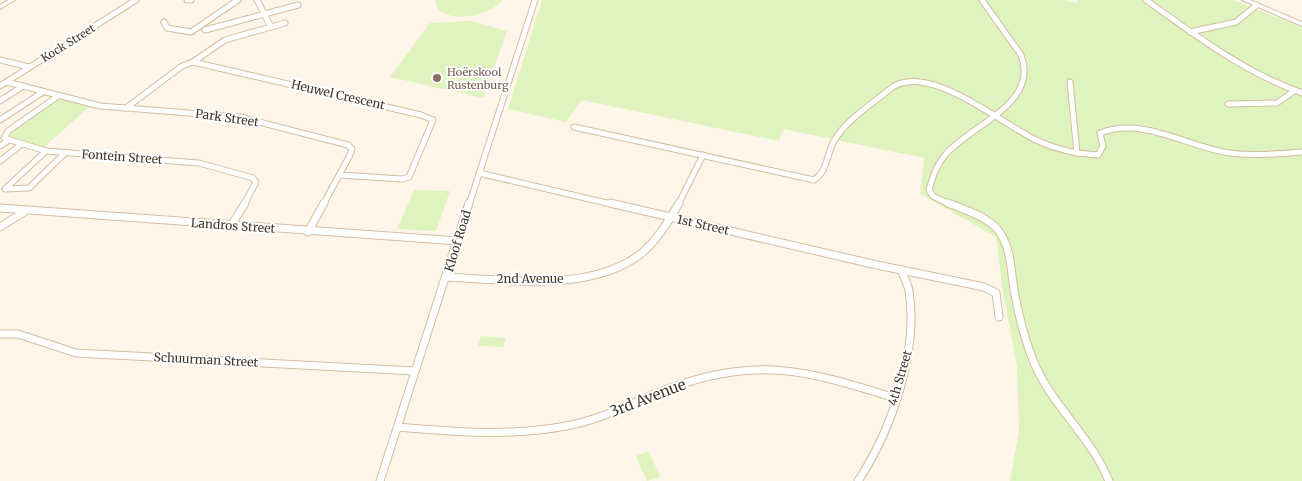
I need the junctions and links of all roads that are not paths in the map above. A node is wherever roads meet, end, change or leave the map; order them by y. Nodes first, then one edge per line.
1 (12, 0) edge
2 (136, 0) edge
3 (187, 0) edge
4 (191, 0) edge
5 (238, 0) edge
6 (257, 0) edge
7 (535, 0) edge
8 (982, 0) edge
9 (1146, 0) edge
10 (1245, 0) edge
11 (1268, 2) dead end
12 (298, 4) dead end
13 (1257, 5) junction
14 (0, 7) edge
15 (1274, 12) junction
16 (264, 14) junction
17 (164, 22) dead end
18 (285, 23) dead end
19 (1302, 24) edge
20 (271, 27) junction
21 (205, 30) dead end
22 (1190, 32) junction
23 (0, 60) edge
24 (193, 62) junction
25 (29, 67) junction
26 (7, 82) junction
27 (1070, 82) dead end
28 (0, 86) edge
29 (23, 86) junction
30 (1294, 91) junction
31 (43, 92) junction
32 (1302, 93) edge
33 (58, 96) junction
34 (0, 101) edge
35 (1228, 104) dead end
36 (126, 108) junction
37 (995, 117) junction
38 (0, 120) edge
39 (574, 127) dead end
40 (9, 140) junction
41 (22, 144) junction
42 (0, 146) edge
43 (46, 151) junction
44 (1302, 152) edge
45 (66, 153) junction
46 (1077, 153) junction
47 (702, 155) junction
48 (0, 161) edge
49 (479, 173) junction
50 (340, 175) junction
51 (0, 208) edge
52 (9, 209) junction
53 (28, 211) junction
54 (670, 217) junction
55 (231, 226) junction
56 (0, 227) edge
57 (308, 232) junction
58 (458, 241) junction
59 (901, 270) junction
60 (447, 277) junction
61 (999, 317) dead end
62 (0, 334) edge
63 (415, 371) junction
64 (896, 398) junction
65 (398, 427) junction
66 (380, 481) edge
67 (858, 481) edge
68 (1109, 481) edge

1 - 14 street
2 - 25 street, Kock Street
3 - 4 street
5 - 17 street
6 - 16 street
7 - 49 street, Kloof Road
8 - 37 street
9 - 22 street
10 - 13 street
11 - 15 street
12 - 16 street
13 - 15 street
13 - 22 street
15 - 19 street
16 - 20 street
16 - 21 street
18 - 20 street
20 - 24 street
22 - 30 street
23 - 25 street
24 - 36 street
24 - 50 street, Heuwel Crescent
25 - 26 street, Kock Street
26 - 28 street, Kock Street
26 - 29 street, Park Street
27 - 46 street
29 - 31 street, Park Street
29 - 34 street
30 - 32 street
30 - 35 street
31 - 33 street, Park Street
31 - 38 street
33 - 36 street, Park Street
33 - 40 street
36 - 50 street, Park Street
37 - 46 street
37 - 47 street
37 - 68 street
39 - 47 street
40 - 41 street, Fontein Street
40 - 42 street
41 - 43 street, Fontein Street
41 - 48 street
43 - 45 street, Fontein Street
43 - 45 street
44 - 46 street
45 - 55 street, Fontein Street
47 - 54 street, 2nd Avenue
49 - 54 street, 1st Street
49 - 58 street, Kloof Road
50 - 57 street, Park Street
51 - 52 street, Landros Street
52 - 53 street, Landros Street
52 - 56 street
53 - 55 street, Landros Street
53 - 56 street
54 - 59 street, 1st Street
54 - 60 street, 2nd Avenue
55 - 57 street, Landros Street
57 - 58 street, Landros Street
58 - 60 street, Kloof Road
59 - 61 street, 1st Street
59 - 64 street, 4th Street
60 - 63 street, Kloof Road
62 - 63 street, Schuurman Street
63 - 65 street, Kloof Road
64 - 65 street, 3rd Avenue
64 - 67 street, 4th Street
65 - 66 street, Kloof Road

